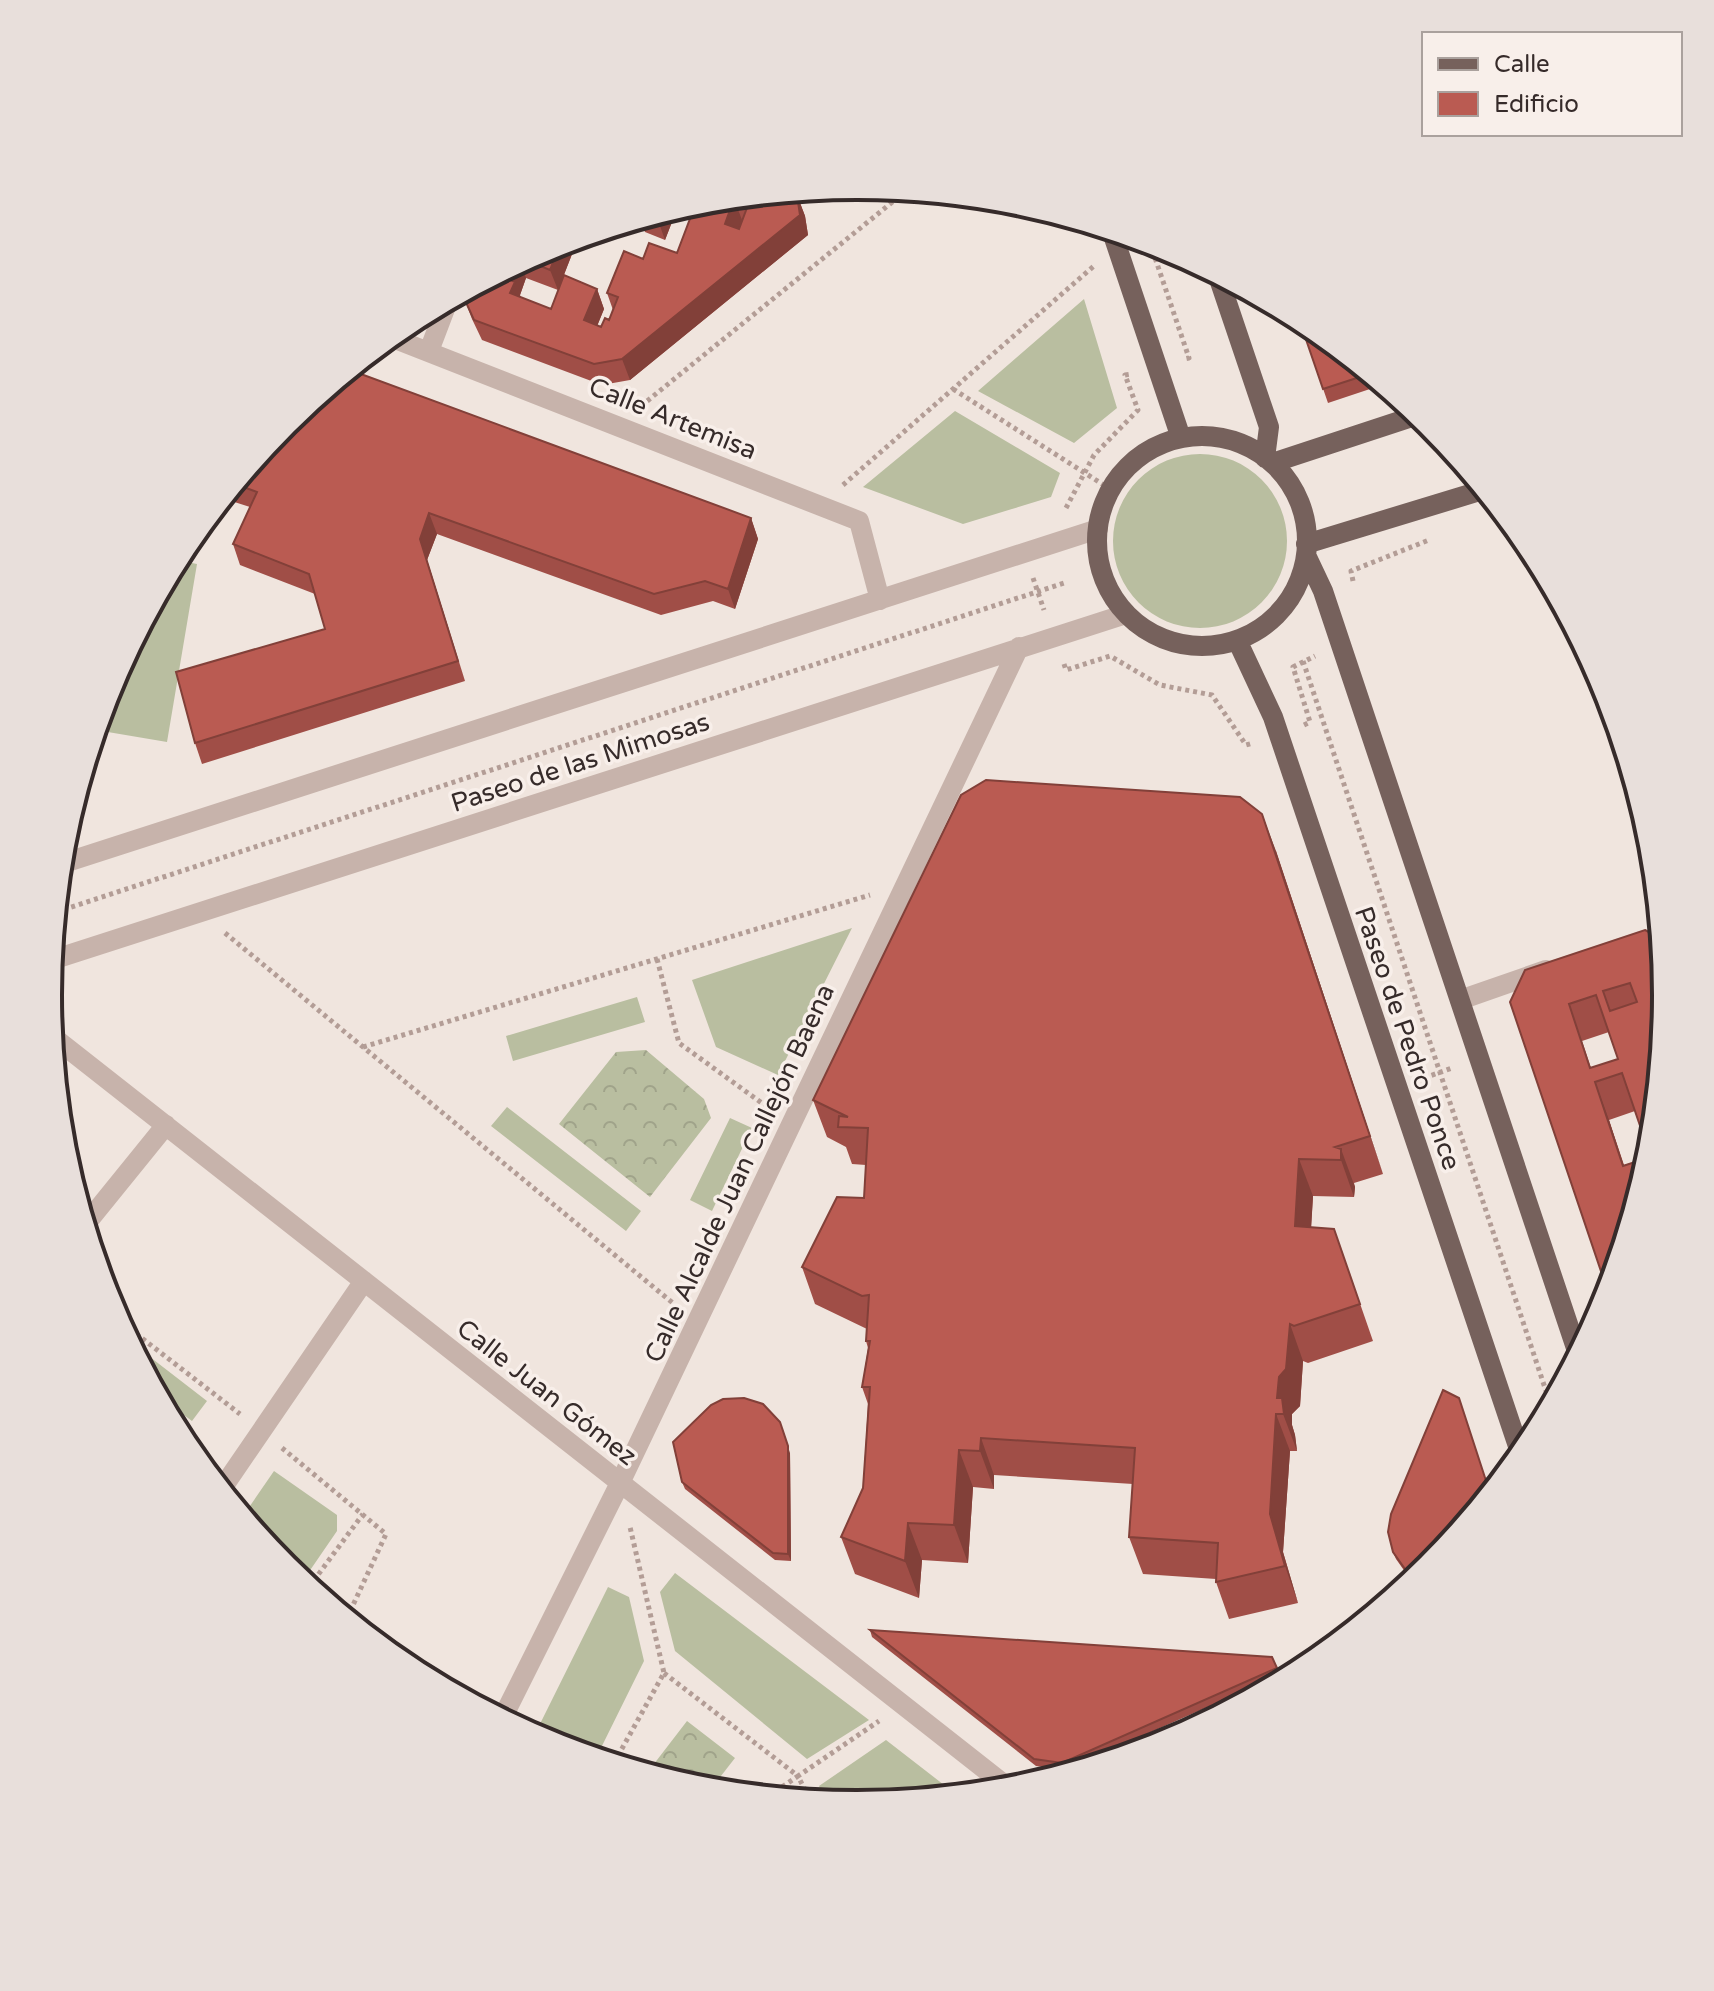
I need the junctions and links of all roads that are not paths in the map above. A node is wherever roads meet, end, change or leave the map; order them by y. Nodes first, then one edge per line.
1 (1116, 244) edge
2 (1223, 290) edge
3 (442, 318) edge
4 (404, 342) edge
5 (429, 351) junction
6 (1404, 419) edge
7 (1181, 438) junction
8 (1268, 460) junction
9 (1473, 493) edge
10 (1098, 529) junction
11 (1306, 550) junction
12 (880, 600) junction
13 (1126, 614) junction
14 (1237, 640) junction
15 (1019, 647) junction
16 (74, 860) edge
17 (64, 956) edge
18 (1560, 966) edge
19 (1460, 1000) junction
20 (64, 1045) edge
21 (166, 1125) junction
22 (93, 1215) edge
23 (364, 1281) junction
24 (1573, 1340) edge
25 (1516, 1440) edge
26 (227, 1481) edge
27 (620, 1483) junction
28 (507, 1710) edge
29 (996, 1778) edge

1 - 7 main road
2 - 8 main road
3 - 5 street
4 - 5 street, Calle Artemisa
5 - 12 street, Calle Artemisa
6 - 8 main road
7 - 8 main road
7 - 10 main road
8 - 11 main road
9 - 11 main road
10 - 12 street
10 - 13 main road
11 - 14 main road
11 - 19 main road
12 - 16 street
13 - 14 main road
13 - 15 street, Paseo de las Mimosas
14 - 25 main road, Paseo de Pedro Ponce
15 - 17 street, Paseo de las Mimosas
15 - 27 street, Calle Alcalde Juan Callejón Baena
18 - 19 street
19 - 24 main road
20 - 21 street, Calle Juan Gómez
21 - 22 street
21 - 23 street, Calle Juan Gómez
23 - 26 street
23 - 27 street, Calle Juan Gómez
27 - 28 street, Calle Alcalde Juan Callejón Baena
27 - 29 street, Calle Juan Gómez

